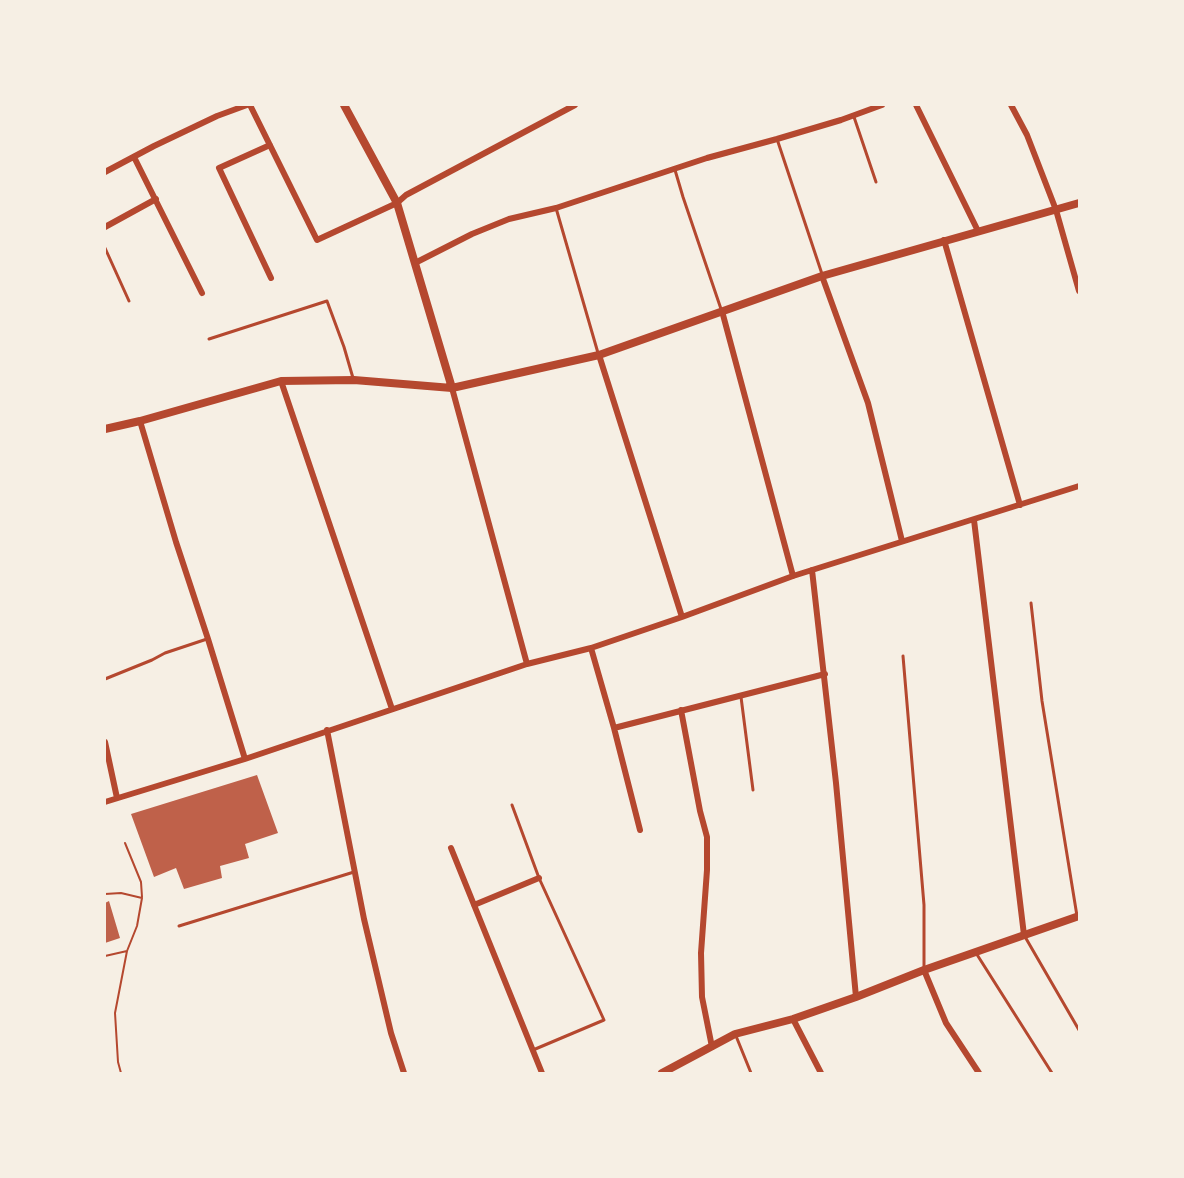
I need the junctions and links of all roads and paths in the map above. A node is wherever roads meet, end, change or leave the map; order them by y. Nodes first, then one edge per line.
1 (248, 105) edge
2 (344, 105) edge
3 (575, 105) edge
4 (882, 105) edge
5 (916, 105) edge
6 (1011, 105) edge
7 (853, 115) junction
8 (777, 139) junction
9 (270, 145) junction
10 (134, 157) junction
11 (675, 168) junction
12 (105, 172) edge
13 (876, 182) dead end
14 (156, 199) junction
15 (397, 203) junction
16 (1079, 203) edge
17 (556, 208) junction
18 (1056, 210) junction
19 (105, 227) edge
20 (978, 231) junction
21 (944, 240) junction
22 (105, 248) edge
23 (416, 263) junction
24 (822, 276) junction
25 (271, 278) dead end
26 (1079, 291) edge
27 (202, 293) dead end
28 (129, 301) dead end
29 (722, 311) junction
30 (209, 339) dead end
31 (599, 355) junction
32 (354, 380) junction
33 (281, 381) junction
34 (452, 388) junction
35 (140, 421) junction
36 (105, 429) edge
37 (1078, 488) edge
38 (1020, 505) junction
39 (974, 520) junction
40 (902, 541) junction
41 (812, 570) junction
42 (793, 576) junction
43 (1031, 603) dead end
44 (682, 617) junction
45 (208, 639) junction
46 (591, 648) junction
47 (903, 656) dead end
48 (526, 664) junction
49 (825, 674) junction
50 (105, 679) edge
51 (740, 695) junction
52 (392, 709) junction
53 (681, 710) junction
54 (614, 728) junction
55 (327, 730) junction
56 (105, 742) edge
57 (244, 759) junction
58 (753, 790) dead end
59 (117, 798) junction
60 (105, 801) edge
61 (512, 805) dead end
62 (640, 830) dead end
63 (125, 843) dead end
64 (451, 848) dead end
65 (354, 872) junction
66 (539, 878) junction
67 (105, 894) edge
68 (142, 898) junction
69 (474, 905) junction
70 (1078, 917) edge
71 (179, 926) dead end
72 (1024, 935) junction
73 (127, 951) junction
74 (975, 952) junction
75 (105, 956) edge
76 (924, 970) junction
77 (856, 998) junction
78 (793, 1019) junction
79 (1079, 1030) edge
80 (735, 1034) junction
81 (712, 1047) junction
82 (533, 1050) junction
83 (679, 1069) edge
84 (121, 1073) edge
85 (404, 1073) edge
86 (542, 1073) edge
87 (662, 1073) edge
88 (752, 1073) edge
89 (821, 1073) edge
90 (979, 1073) edge
91 (1052, 1073) edge

1 - 9 street
1 - 10 street
2 - 15 street
3 - 15 street
4 - 7 street
5 - 20 street
6 - 18 street
7 - 8 street
7 - 13 lane
8 - 11 street
8 - 24 lane
9 - 15 street
9 - 25 street
10 - 12 street
10 - 14 street
11 - 17 street
11 - 29 lane
14 - 19 street
14 - 27 street
15 - 23 street
16 - 18 street
17 - 23 street
17 - 31 lane
18 - 20 street
18 - 26 street
20 - 21 street
21 - 24 street
21 - 38 street
22 - 28 lane
23 - 34 street
24 - 29 street
24 - 40 street
29 - 31 street
29 - 42 street
30 - 32 lane
31 - 34 street
31 - 44 street
32 - 33 street
32 - 34 street
33 - 35 street
33 - 52 street
34 - 48 street
35 - 36 street
35 - 45 street
37 - 38 street
38 - 39 street
39 - 40 street
39 - 72 street
40 - 41 street
41 - 42 street
41 - 49 street
42 - 44 street
43 - 70 lane
44 - 46 street
45 - 50 lane
45 - 57 street
46 - 48 street
46 - 54 street
47 - 76 lane
48 - 52 street
49 - 51 street
49 - 77 street
51 - 53 street
51 - 58 lane
52 - 55 street
53 - 54 street
53 - 81 street
54 - 62 street
55 - 57 street
55 - 65 street
56 - 59 street
57 - 59 street
59 - 60 street
61 - 66 lane
63 - 68 path
64 - 69 street
65 - 71 lane
65 - 85 street
66 - 69 street
66 - 82 lane
67 - 68 path
68 - 73 path
69 - 82 street
70 - 72 street
72 - 74 street
72 - 79 lane
73 - 75 path
73 - 84 path
74 - 76 street
74 - 91 lane
76 - 77 street
76 - 90 street
77 - 78 street
78 - 80 street
78 - 89 street
80 - 81 street
80 - 88 lane
81 - 83 street
82 - 86 street
83 - 87 street

